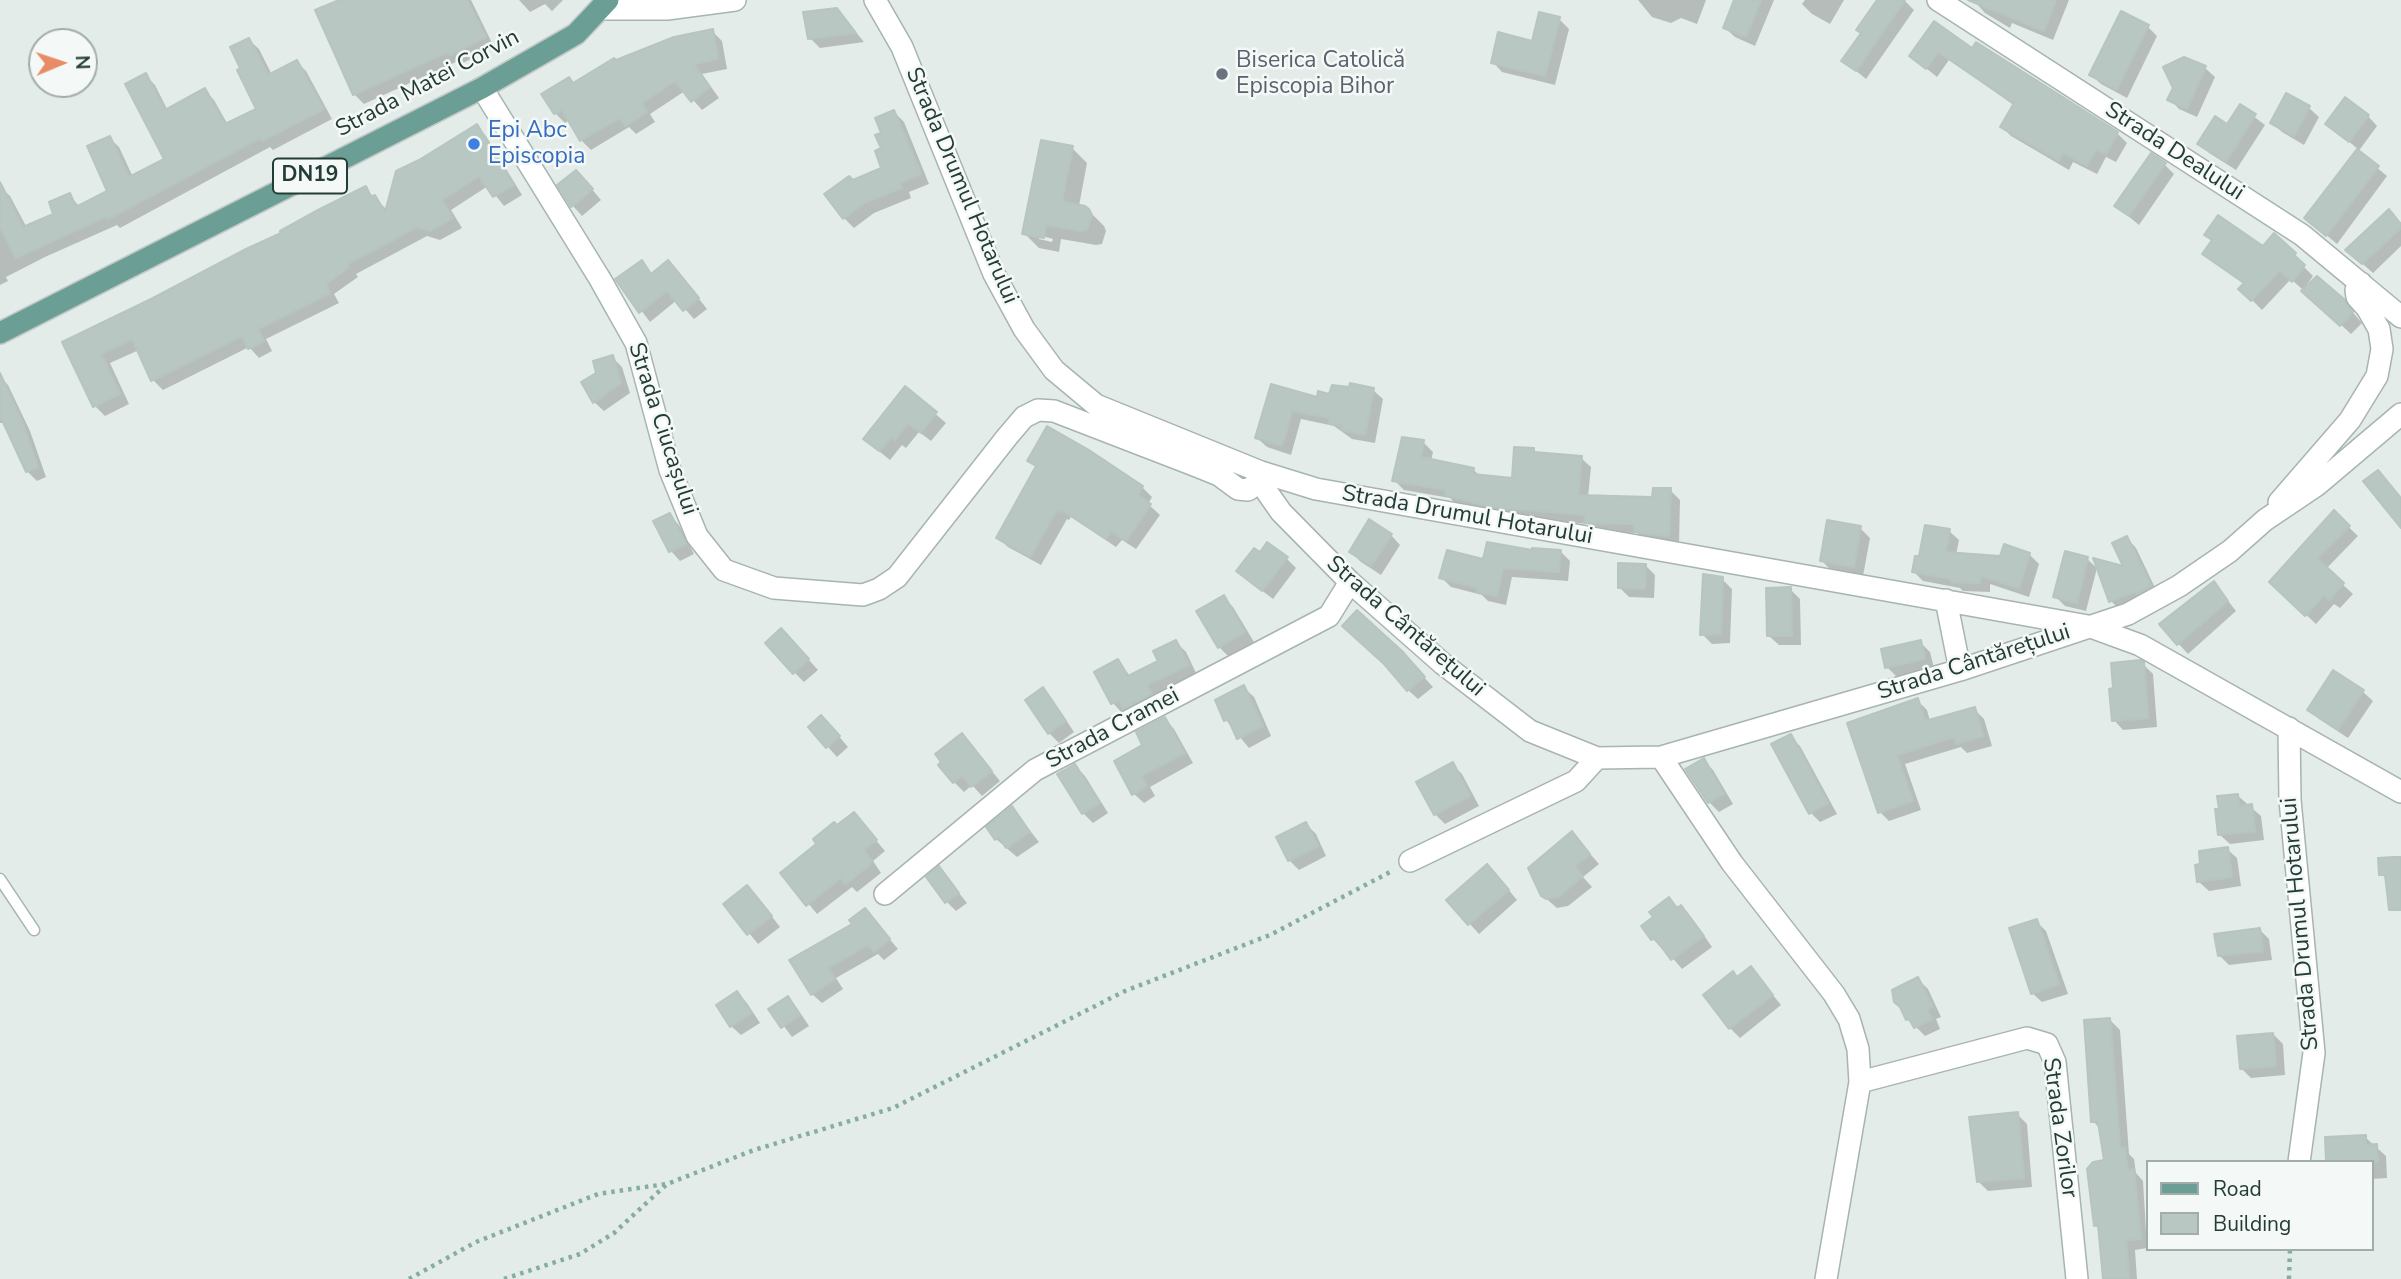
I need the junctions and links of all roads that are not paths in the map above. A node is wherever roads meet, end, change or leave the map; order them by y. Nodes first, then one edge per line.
1 (735, 0) edge
2 (875, 0) edge
3 (1938, 0) edge
4 (605, 4) edge
5 (482, 89) junction
6 (2361, 283) junction
7 (2401, 317) edge
8 (0, 333) edge
9 (2401, 414) edge
10 (1261, 472) junction
11 (2265, 520) junction
12 (1350, 582) junction
13 (1946, 600) junction
14 (2088, 626) junction
15 (1960, 670) junction
16 (2289, 728) junction
17 (1661, 757) junction
18 (1597, 758) junction
19 (2401, 792) edge
20 (1410, 861) road end
21 (0, 879) edge
22 (885, 894) dead end
23 (34, 930) dead end
24 (1860, 1082) junction
25 (2299, 1160) edge
26 (1826, 1279) edge
27 (2077, 1279) edge

1 - 4 street
2 - 10 street, Strada Drumul Hotarului
3 - 6 street, Strada Dealului
4 - 5 main road, Strada Matei Corvin / DN19
5 - 8 main road, Strada Matei Corvin / DN19
5 - 10 street, Strada Ciucașului
6 - 7 street, Strada Dealului
6 - 11 street, Strada Cântărețului
9 - 11 street, Strada Cântărețului
10 - 12 street, Strada Cântărețului
10 - 13 street, Strada Drumul Hotarului
11 - 14 street, Strada Cântărețului
12 - 18 street, Strada Cântărețului
12 - 22 street, Strada Cramei
13 - 14 street, Strada Drumul Hotarului
13 - 15 street
14 - 15 street, Strada Cântărețului
14 - 16 street, Strada Drumul Hotarului
15 - 17 street, Strada Cântărețului
16 - 19 street, Strada Drumul Hotarului
16 - 25 street, Strada Drumul Hotarului
17 - 18 street, Strada Cântărețului
17 - 24 street
18 - 20 street
21 - 23 lane
24 - 26 street
24 - 27 street, Strada Zorilor

